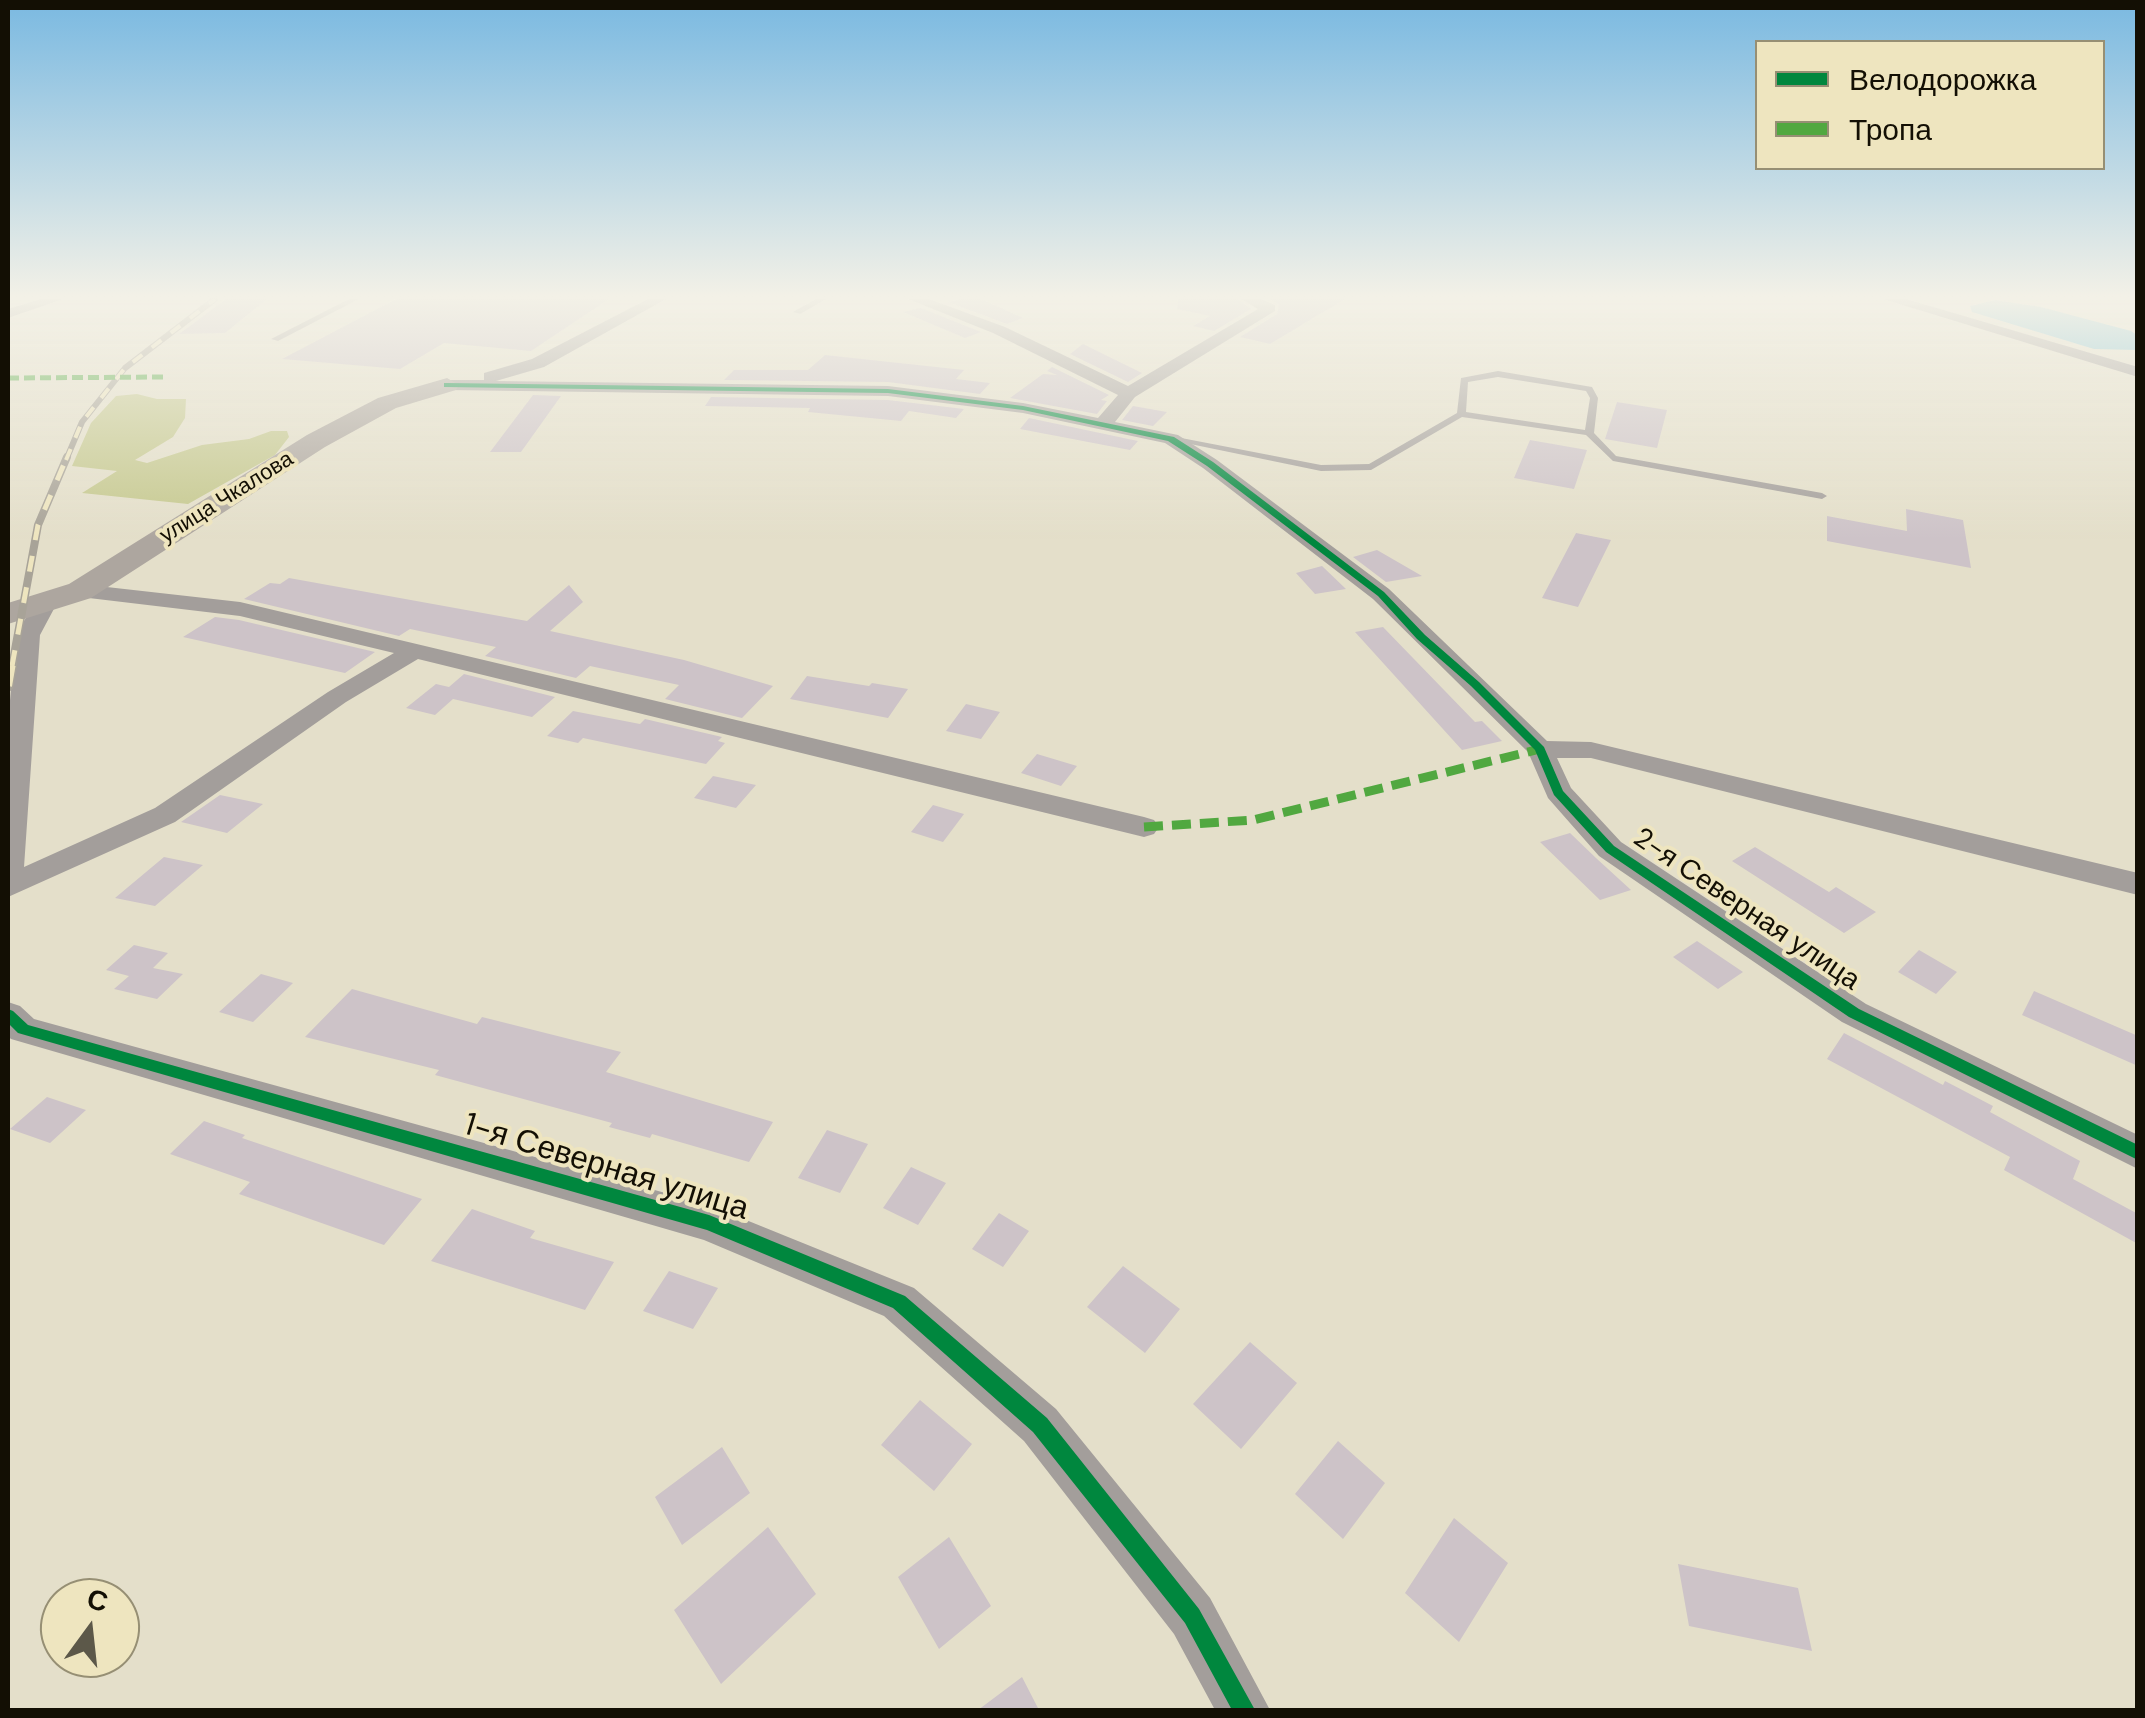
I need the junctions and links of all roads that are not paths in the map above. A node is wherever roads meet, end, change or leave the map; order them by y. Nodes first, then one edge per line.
1 (471, 379) edge
2 (1100, 379) edge
3 (1152, 379) edge
4 (1469, 379) edge
5 (1527, 379) edge
6 (447, 385) junction
7 (1129, 393) junction
8 (1460, 414) junction
9 (1103, 424) junction
10 (1589, 432) junction
11 (1171, 439) junction
12 (1822, 496) dead end
13 (80, 591) junction
14 (44, 604) junction
15 (8, 614) edge
16 (416, 650) junction
17 (1540, 749) junction
18 (1144, 828) dead end
19 (8, 873) edge
20 (2138, 884) edge
21 (8, 886) edge
22 (8, 1014) edge
23 (2138, 1152) edge
24 (1244, 1710) edge

1 - 6 street
2 - 7 street
3 - 7 street
4 - 8 lane
5 - 10 lane
6 - 9 street, 2-я Северная улица
6 - 13 street, улица Чкалова
7 - 9 street
8 - 10 lane
8 - 11 lane
9 - 11 street, 2-я Северная улица
10 - 12 lane
11 - 17 street, 2-я Северная улица
13 - 14 street, улица Чкалова
13 - 16 street
14 - 15 street, улица Чкалова
14 - 19 street
16 - 18 street
16 - 21 street
17 - 20 street
17 - 23 street, 2-я Северная улица
22 - 24 street, 1-я Северная улица

